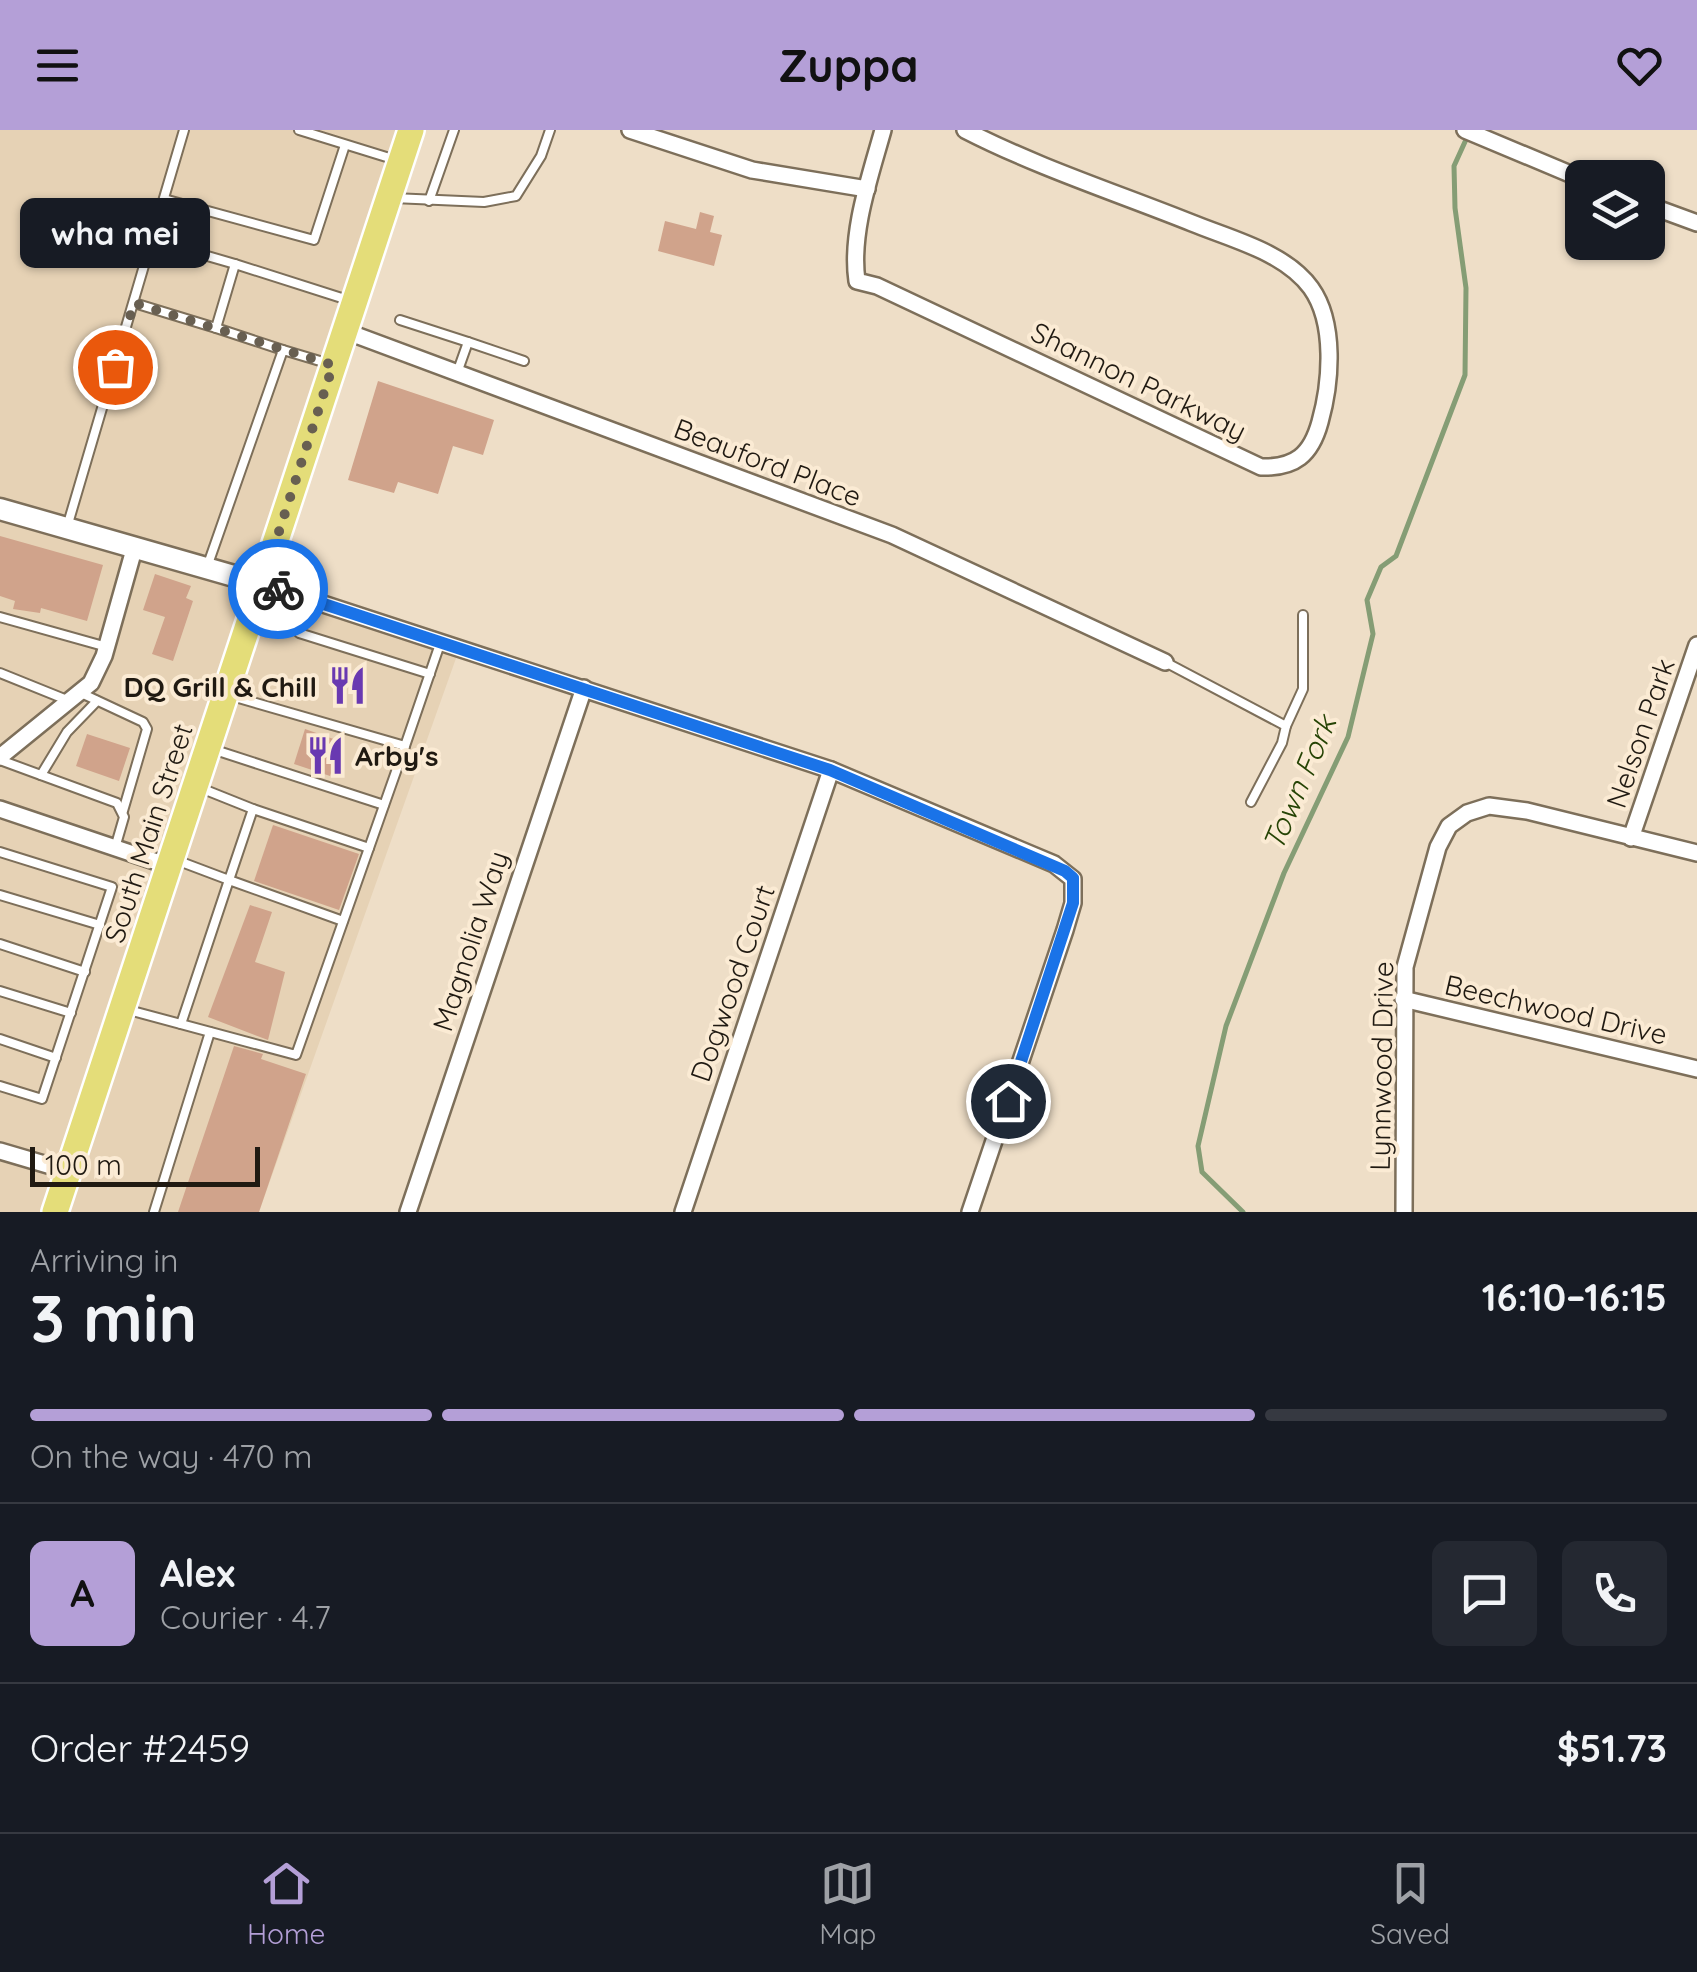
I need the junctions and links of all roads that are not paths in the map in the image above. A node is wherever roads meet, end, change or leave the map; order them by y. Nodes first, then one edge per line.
1 (184, 130) edge
2 (299, 130) edge
3 (410, 130) edge
4 (454, 130) edge
5 (550, 130) edge
6 (630, 130) edge
7 (882, 130) edge
8 (965, 130) edge
9 (1465, 130) edge
10 (344, 145) junction
11 (400, 162) junction
12 (1565, 172) edge
13 (866, 189) junction
14 (388, 197) junction
15 (164, 199) junction
16 (429, 201) junction
17 (1665, 211) edge
18 (1697, 222) edge
19 (152, 240) junction
20 (235, 264) junction
21 (353, 302) junction
22 (134, 303) junction
23 (400, 320) dead end
24 (216, 328) junction
25 (345, 331) junction
26 (468, 342) junction
27 (283, 350) junction
28 (524, 361) dead end
29 (333, 365) junction
30 (457, 373) junction
31 (0, 510) edge
32 (67, 528) junction
33 (134, 546) junction
34 (207, 568) junction
35 (262, 584) junction
36 (299, 596) junction
37 (1303, 616) dead end
38 (0, 617) edge
39 (441, 641) junction
40 (107, 647) junction
41 (1697, 647) edge
42 (1164, 662) joint
43 (0, 673) edge
44 (430, 674) junction
45 (584, 688) junction
46 (226, 694) junction
47 (76, 697) junction
48 (97, 700) junction
49 (1286, 726) junction
50 (405, 746) junction
51 (208, 748) junction
52 (0, 759) edge
53 (830, 770) junction
54 (41, 776) junction
55 (195, 786) junction
56 (1251, 802) dead end
57 (384, 805) junction
58 (253, 809) junction
59 (0, 810) edge
60 (123, 811) junction
61 (1631, 838) junction
62 (114, 848) junction
63 (369, 848) junction
64 (0, 852) edge
65 (1697, 853) edge
66 (170, 862) junction
67 (229, 880) junction
68 (0, 895) edge
69 (343, 920) junction
70 (100, 926) junction
71 (0, 944) edge
72 (84, 972) junction
73 (0, 991) edge
74 (1403, 999) junction
75 (122, 1008) junction
76 (71, 1014) junction
77 (182, 1024) junction
78 (210, 1032) junction
79 (0, 1039) edge
80 (56, 1058) junction
81 (1697, 1069) edge
82 (0, 1086) edge
83 (0, 1150) edge
84 (68, 1171) junction
85 (55, 1212) edge
86 (154, 1212) edge
87 (408, 1212) edge
88 (683, 1212) edge
89 (970, 1212) edge
90 (1404, 1212) edge

1 - 15 lane
2 - 10 lane
3 - 11 main road, South Main Street
4 - 16 lane
5 - 16 lane
6 - 13 street
7 - 13 street, Shannon Parkway
8 - 13 street, Shannon Parkway
9 - 12 street
10 - 11 lane
10 - 15 lane
11 - 14 main road, South Main Street
14 - 16 lane
14 - 21 main road, South Main Street
15 - 19 lane
17 - 18 street
19 - 20 lane
19 - 22 lane
20 - 21 lane
20 - 24 lane
21 - 25 main road, South Main Street
22 - 24 lane
22 - 32 lane
23 - 26 lane
24 - 27 lane
25 - 29 main road, South Main Street
25 - 30 street, Beauford Place
26 - 28 lane
26 - 30 lane
27 - 29 lane
27 - 34 lane
29 - 35 main road, South Main Street
30 - 42 street, Beauford Place
31 - 32 street
32 - 33 street
33 - 34 street
33 - 40 street
34 - 35 street
35 - 36 street
35 - 46 main road, South Main Street
36 - 39 street
36 - 44 lane
37 - 49 lane
38 - 40 lane
39 - 44 lane
39 - 45 street
40 - 47 street
41 - 61 street, Nelson Park
42 - 49 lane
43 - 47 lane
44 - 50 lane
45 - 53 street
45 - 87 street, Magnolia Way
46 - 50 lane
46 - 51 main road, South Main Street
47 - 48 lane
47 - 52 street
48 - 54 lane
48 - 60 lane
49 - 56 lane
50 - 57 lane
51 - 55 main road, South Main Street
51 - 57 lane
52 - 54 lane
53 - 88 street, Dogwood Court
53 - 89 street
54 - 60 lane
55 - 58 lane
55 - 66 main road, South Main Street
57 - 63 lane
58 - 63 lane
58 - 67 lane
59 - 62 street
60 - 62 lane
61 - 65 street, Lynnwood Drive
61 - 74 street, Lynnwood Drive
62 - 66 street
63 - 69 lane
64 - 70 lane
66 - 67 lane
66 - 75 main road, South Main Street
67 - 69 lane
67 - 77 lane
68 - 70 lane
69 - 78 lane
70 - 72 lane
71 - 72 lane
72 - 76 lane
73 - 76 lane
74 - 81 street, Beechwood Drive
74 - 90 street, Lynnwood Drive
75 - 77 lane
75 - 84 main road, South Main Street
76 - 80 lane
77 - 78 lane
78 - 86 lane
79 - 80 lane
80 - 82 lane
83 - 84 street
84 - 85 main road, South Main Street

